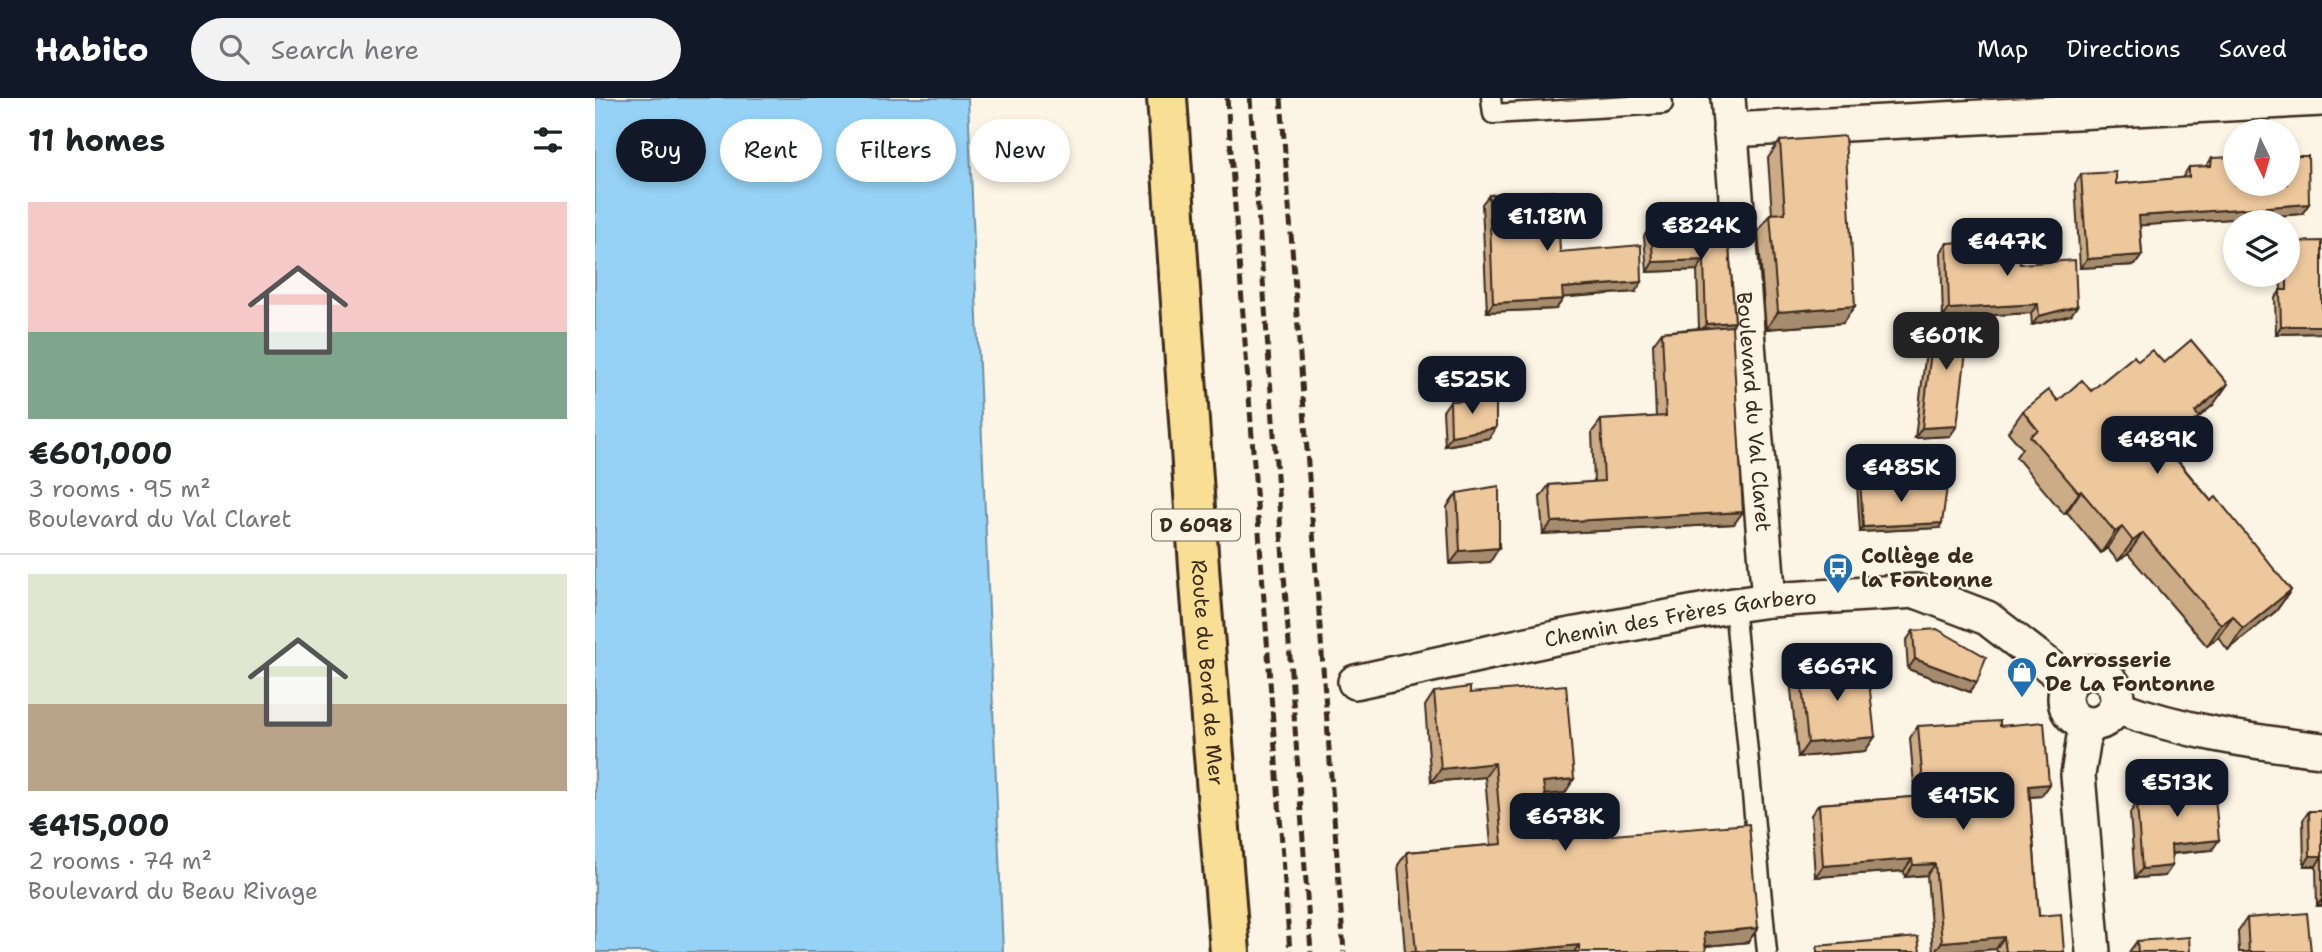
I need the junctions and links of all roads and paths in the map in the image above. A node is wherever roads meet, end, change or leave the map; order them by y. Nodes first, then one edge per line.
1 (1167, 98) edge
2 (1492, 98) edge
3 (1662, 98) edge
4 (2322, 99) edge
5 (1579, 104) edge
6 (1729, 114) edge
7 (1769, 600) junction
8 (1734, 605) junction
9 (1355, 682) dead end
10 (2070, 682) junction
11 (2116, 707) junction
12 (2086, 724) junction
13 (2322, 750) edge
14 (1230, 952) edge
15 (1767, 952) edge
16 (2093, 952) edge

1 - 14 main road, Route du Bord de Mer / D 6098
2 - 5 lane
3 - 5 lane
4 - 6 street
6 - 7 street, Boulevard du Val Claret
7 - 8 street, Chemin des Frères Garbero
7 - 10 street, Chemin des Frères Garbero
8 - 9 street, Chemin des Frères Garbero
8 - 15 lane
10 - 11 street
10 - 12 street
11 - 12 street
11 - 13 street
12 - 16 street

